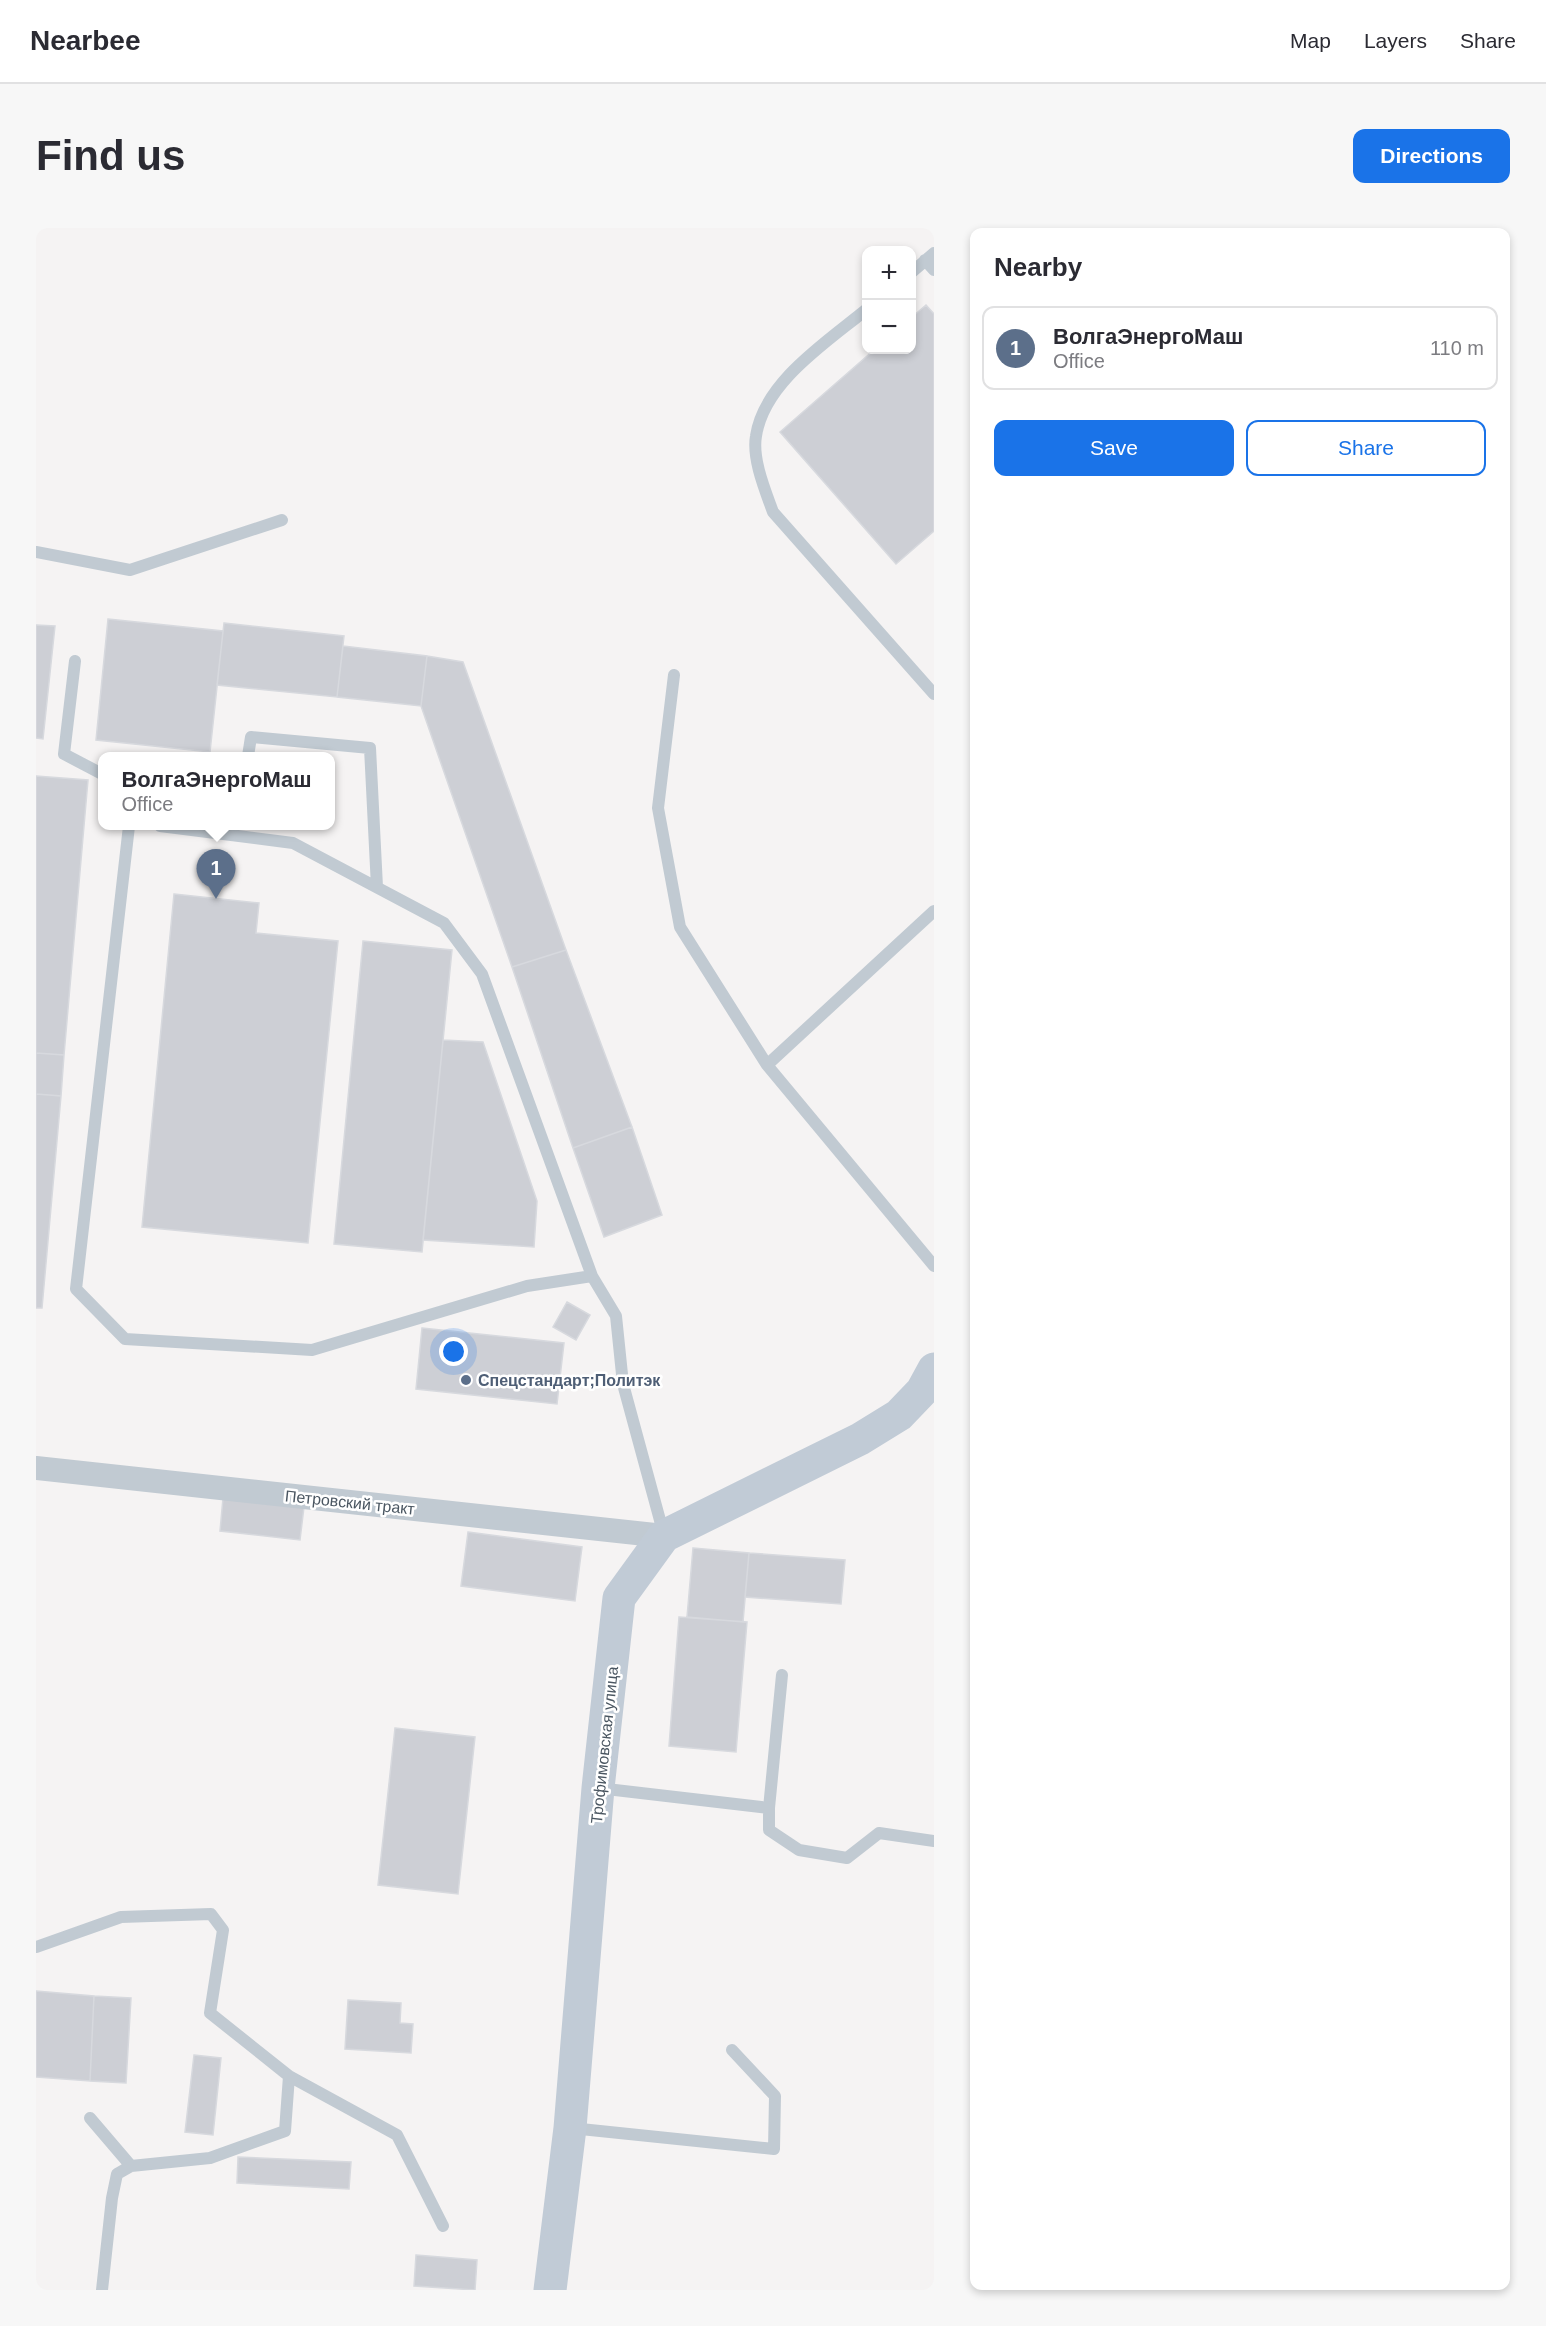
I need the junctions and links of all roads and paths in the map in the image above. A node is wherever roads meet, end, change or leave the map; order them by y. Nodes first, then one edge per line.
1 (930, 257) edge
2 (916, 269) edge
3 (934, 270) edge
4 (862, 313) edge
5 (282, 520) dead end
6 (36, 552) edge
7 (75, 661) dead end
8 (674, 675) dead end
9 (934, 694) edge
10 (249, 752) edge
11 (98, 772) edge
12 (128, 830) edge
13 (238, 831) edge
14 (377, 887) junction
15 (934, 911) edge
16 (767, 1065) junction
17 (934, 1266) edge
18 (592, 1276) junction
19 (928, 1386) edge
20 (36, 1468) edge
21 (664, 1536) junction
22 (782, 1675) dead end
23 (598, 1788) junction
24 (769, 1808) junction
25 (934, 1841) edge
26 (36, 1947) edge
27 (732, 2050) dead end
28 (289, 2076) junction
29 (90, 2118) dead end
30 (570, 2128) junction
31 (131, 2166) junction
32 (443, 2226) dead end
33 (102, 2290) edge
34 (550, 2290) edge

1 - 2 lane
1 - 3 lane
4 - 9 lane
5 - 6 lane
7 - 11 lane
8 - 16 lane
10 - 14 lane
12 - 18 lane
13 - 14 lane
14 - 18 lane
15 - 16 lane
16 - 17 lane
18 - 21 lane
19 - 21 street, Трофимовская улица
20 - 21 street, Петровский тракт
21 - 23 street, Трофимовская улица
22 - 24 lane
23 - 24 lane
23 - 30 street, Трофимовская улица
24 - 25 lane
26 - 28 lane
27 - 30 lane
28 - 31 lane
28 - 32 lane
29 - 31 lane
30 - 34 street, Трофимовская улица
31 - 33 lane

